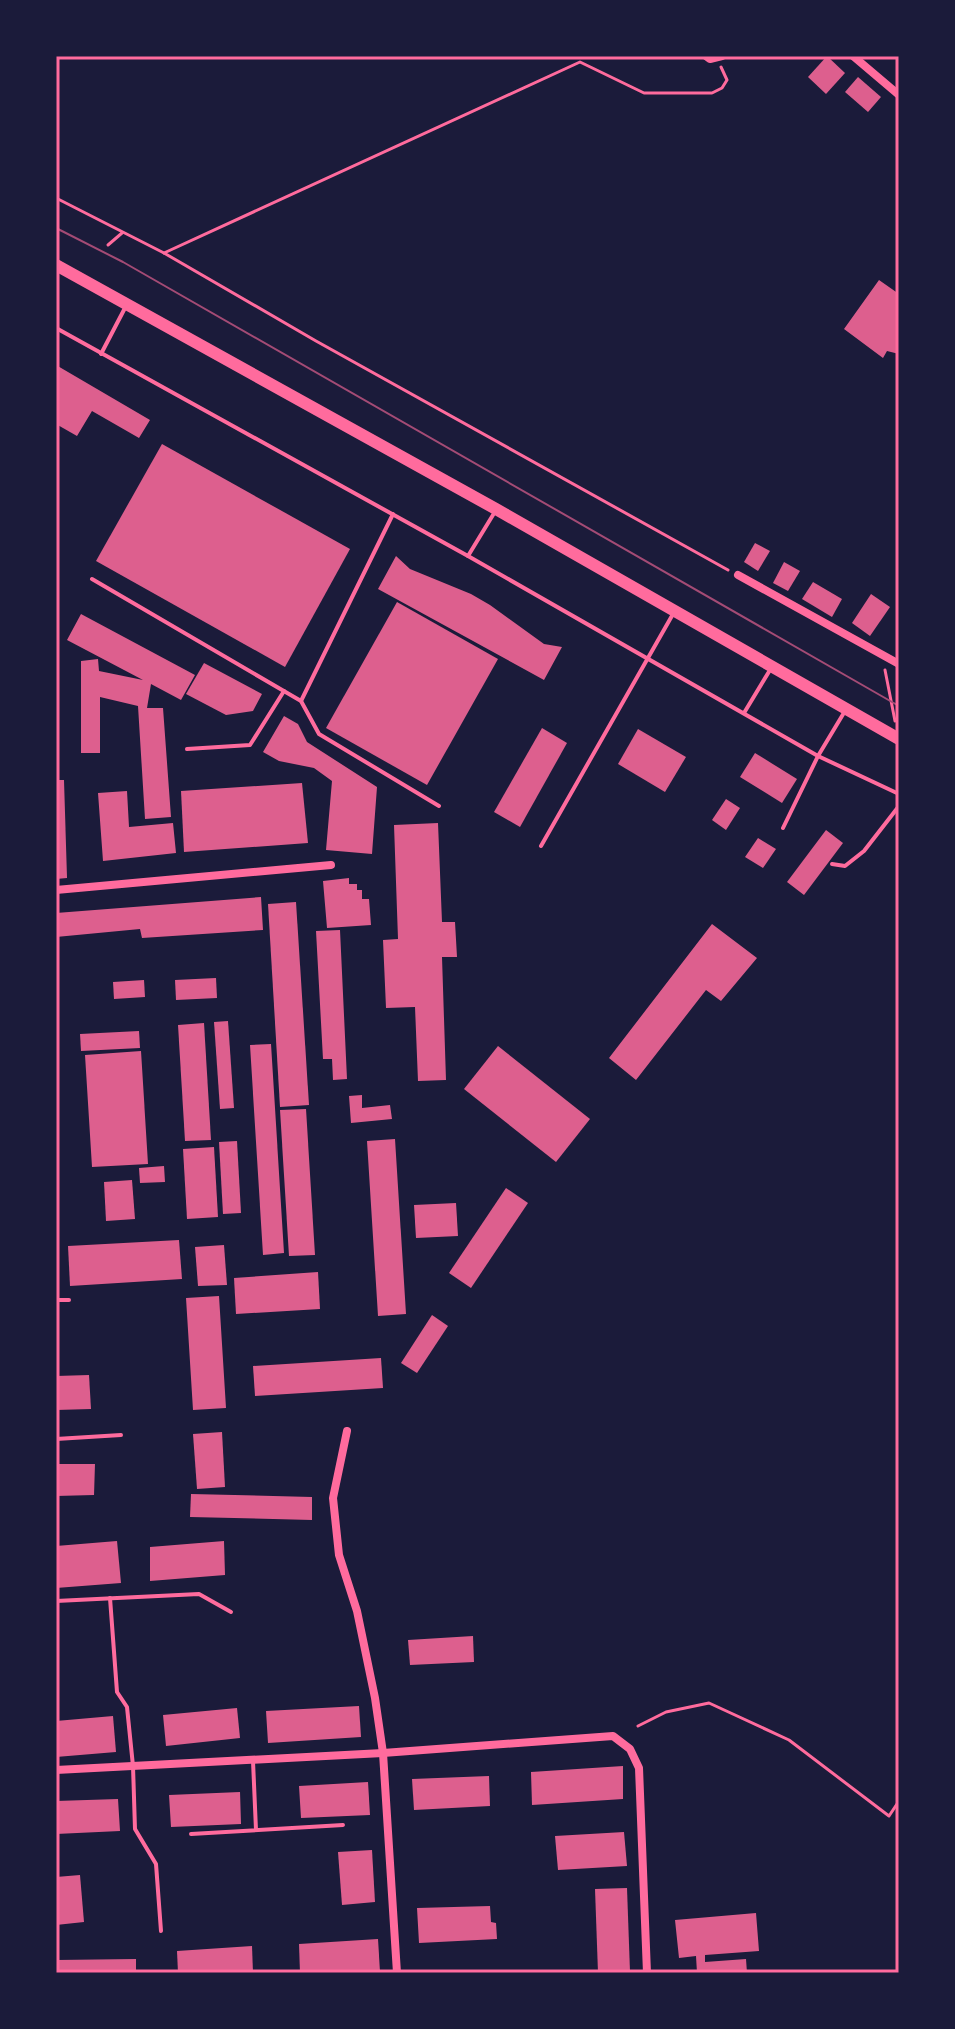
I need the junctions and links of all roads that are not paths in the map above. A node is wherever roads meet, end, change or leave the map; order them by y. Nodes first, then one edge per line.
1 (722, 56) edge
2 (853, 56) edge
3 (708, 57) edge
4 (899, 95) edge
5 (56, 265) edge
6 (127, 303) junction
7 (56, 328) edge
8 (101, 354) junction
9 (496, 509) junction
10 (393, 514) junction
11 (468, 556) junction
12 (738, 575) road end
13 (92, 579) dead end
14 (675, 612) junction
15 (648, 659) junction
16 (899, 664) edge
17 (772, 667) junction
18 (284, 691) junction
19 (301, 701) junction
20 (846, 709) junction
21 (744, 713) junction
22 (899, 739) edge
23 (187, 749) dead end
24 (818, 756) junction
25 (899, 794) edge
26 (439, 806) dead end
27 (899, 806) edge
28 (783, 828) dead end
29 (541, 846) dead end
30 (832, 864) dead end
31 (331, 865) dead end
32 (56, 890) edge
33 (56, 1300) edge
34 (69, 1300) dead end
35 (347, 1431) dead end
36 (121, 1435) dead end
37 (56, 1439) edge
38 (110, 1598) junction
39 (56, 1601) edge
40 (231, 1612) dead end
41 (383, 1753) junction
42 (253, 1760) junction
43 (133, 1766) junction
44 (56, 1770) edge
45 (343, 1825) dead end
46 (256, 1830) junction
47 (191, 1834) dead end
48 (161, 1931) dead end
49 (397, 1973) edge
50 (647, 1973) edge

1 - 3 street
2 - 4 street
5 - 6 main road
6 - 8 lane
6 - 9 main road
7 - 8 lane
8 - 10 lane
9 - 11 lane
9 - 14 main road
10 - 11 lane
10 - 19 lane
11 - 15 lane
12 - 16 street
13 - 18 lane
14 - 15 lane
14 - 17 main road
15 - 21 lane
15 - 29 lane
17 - 20 main road
17 - 21 lane
18 - 19 lane
18 - 23 lane
19 - 26 lane
20 - 22 main road
20 - 24 lane
21 - 24 lane
24 - 25 lane
24 - 28 lane
27 - 30 lane
31 - 32 street
33 - 34 lane
35 - 41 street
36 - 37 lane
38 - 39 lane
38 - 40 lane
38 - 43 lane
41 - 42 street
41 - 49 street
41 - 50 street
42 - 43 street
42 - 46 lane
43 - 44 street
43 - 48 lane
45 - 46 lane
46 - 47 lane

